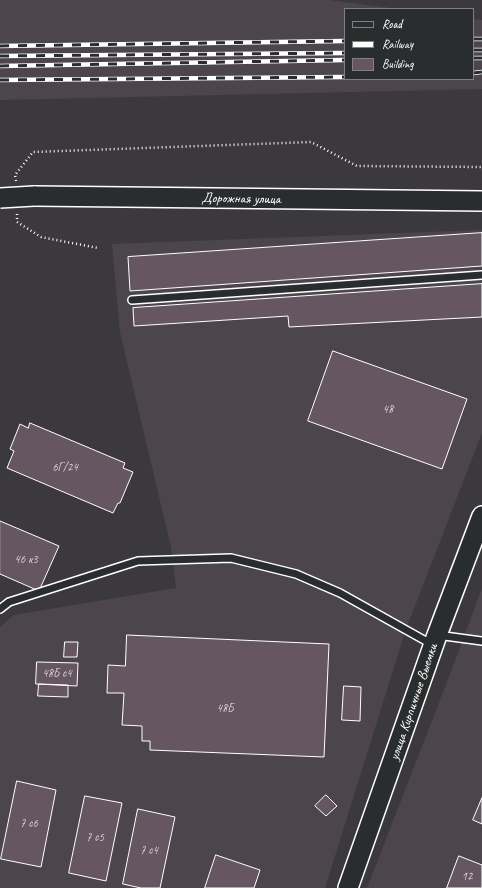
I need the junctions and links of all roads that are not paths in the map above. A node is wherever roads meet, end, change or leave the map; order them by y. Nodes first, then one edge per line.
1 (0, 198) edge
2 (482, 201) edge
3 (482, 275) edge
4 (132, 300) dead end
5 (482, 516) edge
6 (0, 609) edge
7 (435, 640) junction
8 (482, 641) edge
9 (348, 888) edge

1 - 2 main road, Дорожная улица, bridge
3 - 4 lane
5 - 7 main road, улица Кирпичные Выемки
6 - 7 lane
7 - 8 lane
7 - 9 main road, улица Кирпичные Выемки

